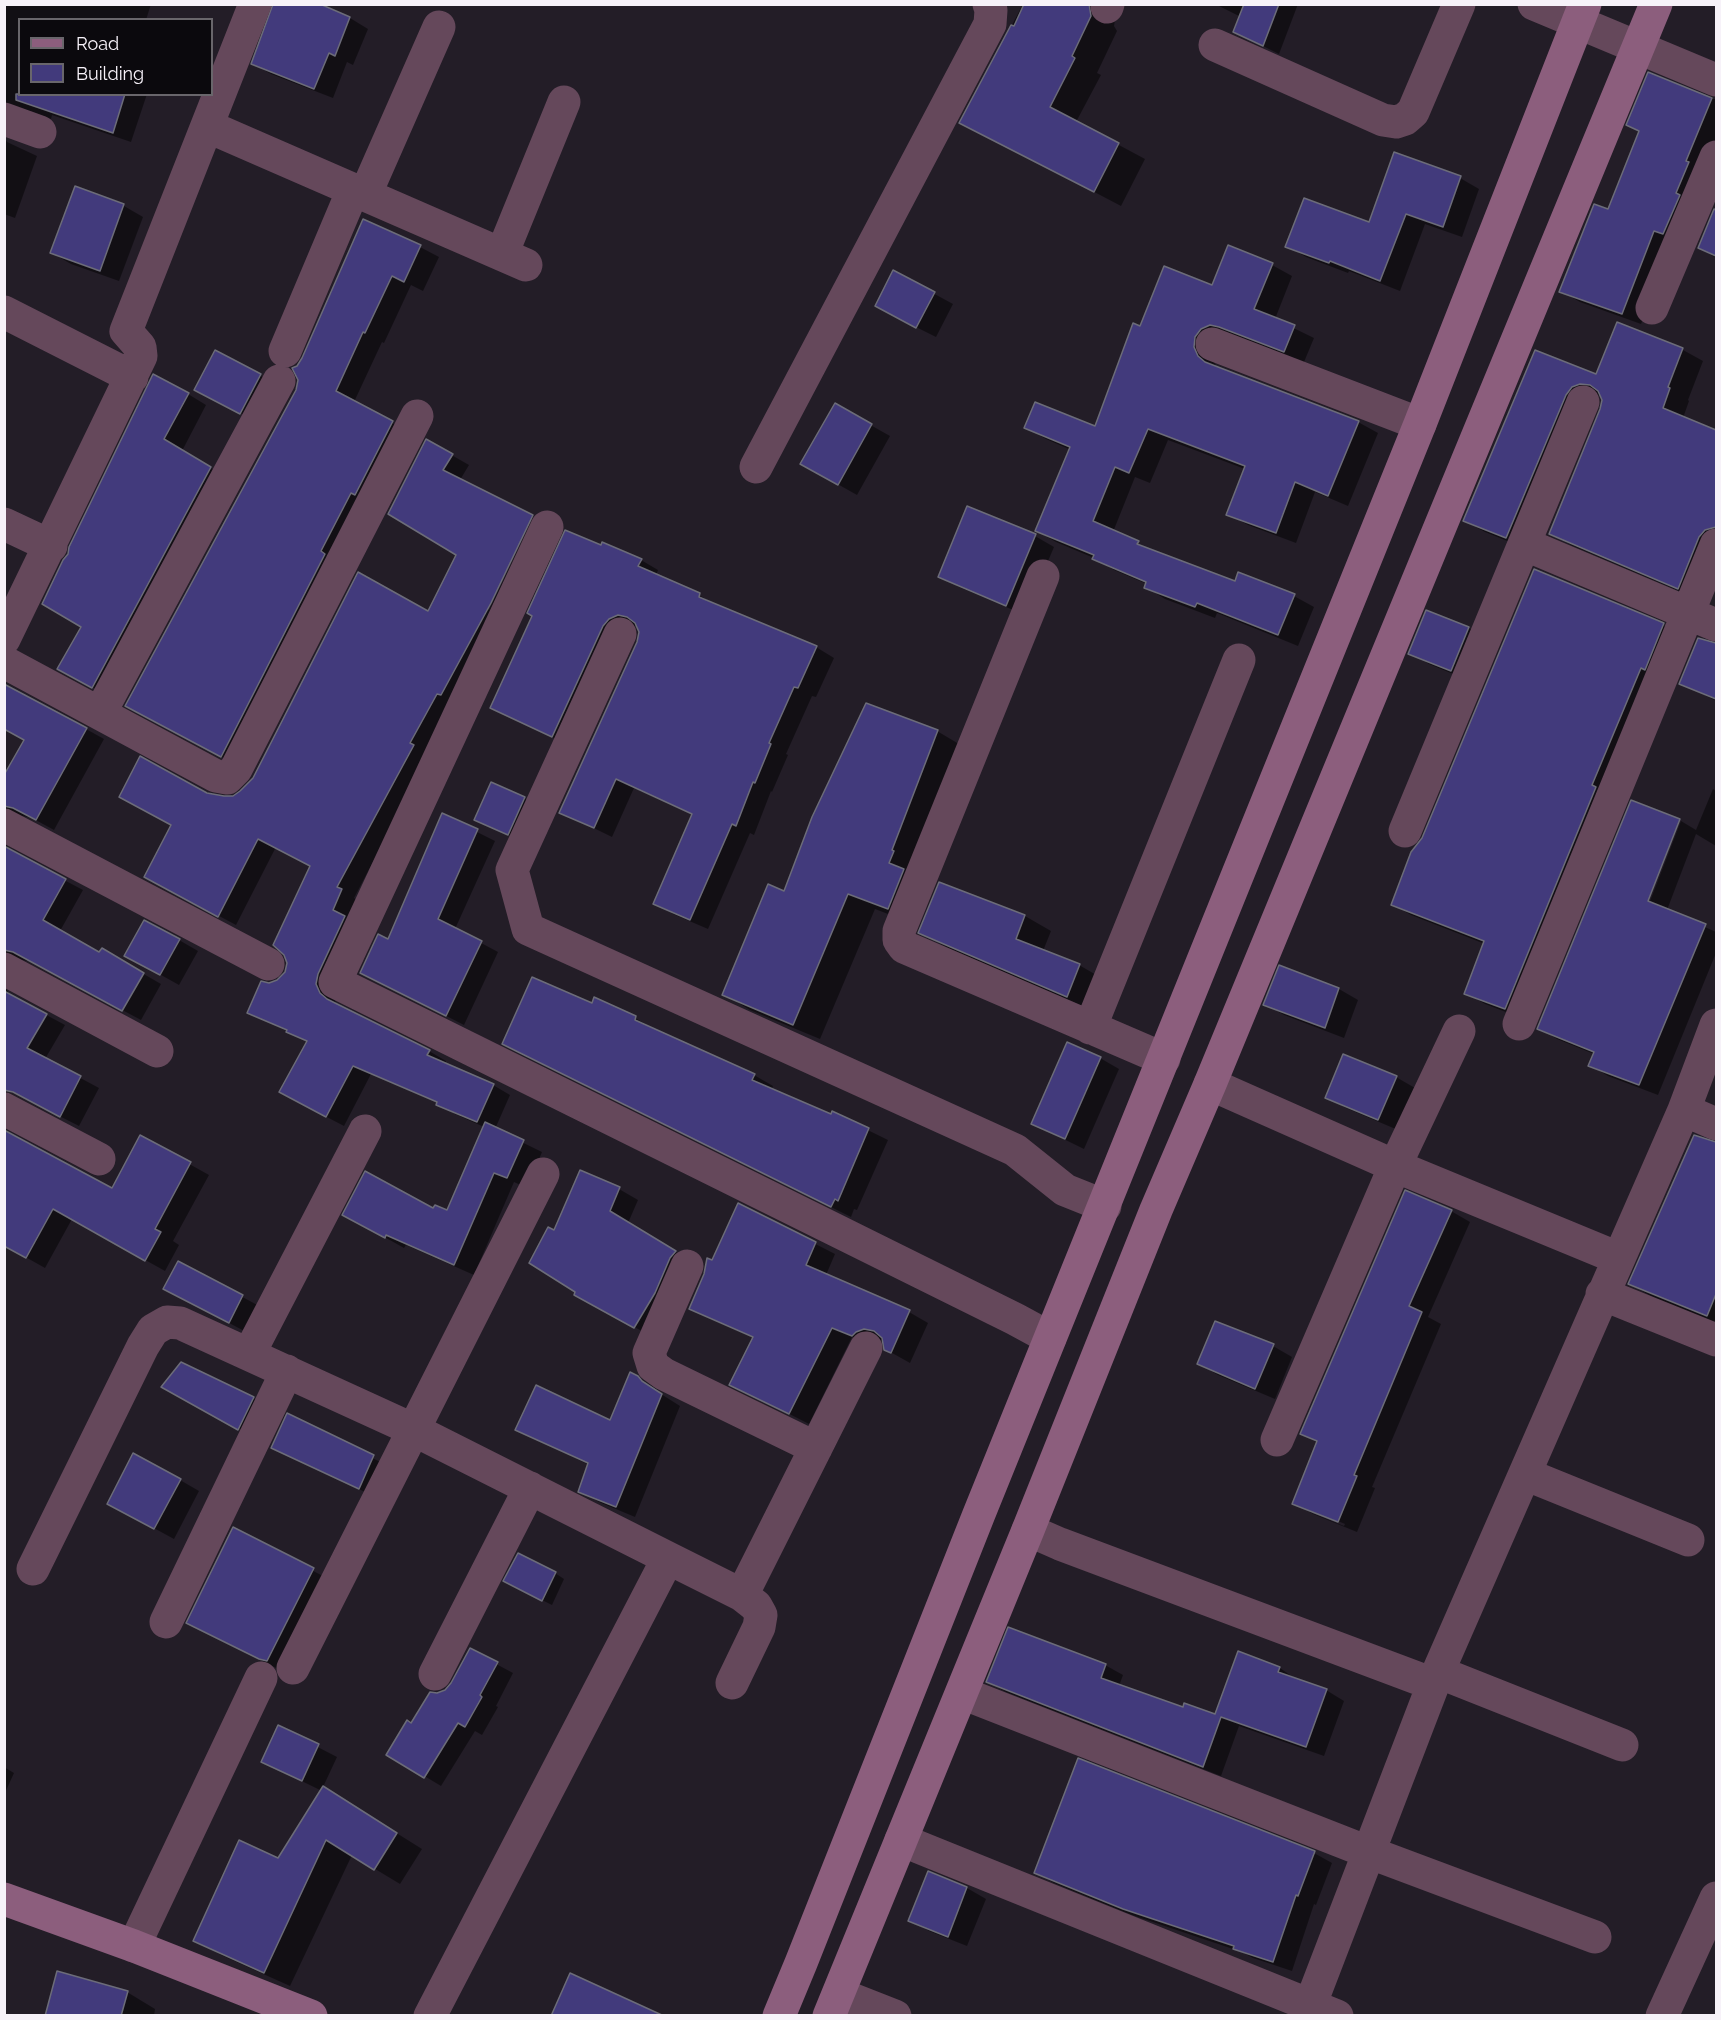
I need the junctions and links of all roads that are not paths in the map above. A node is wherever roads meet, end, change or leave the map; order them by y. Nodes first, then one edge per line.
1 (255, 4) edge
2 (988, 4) edge
3 (1459, 4) edge
4 (1534, 4) edge
5 (1656, 4) edge
6 (1581, 14) edge
7 (439, 27) dead end
8 (1215, 45) dead end
9 (1638, 48) junction
10 (1716, 80) edge
11 (564, 102) dead end
12 (4, 119) edge
13 (207, 126) junction
14 (40, 132) dead end
15 (1716, 157) edge
16 (359, 192) junction
17 (1652, 308) dead end
18 (4, 312) edge
19 (1212, 344) dead end
20 (132, 377) junction
21 (1583, 402) dead end
22 (417, 416) dead end
23 (1420, 424) junction
24 (756, 467) dead end
25 (4, 524) edge
26 (547, 527) dead end
27 (1524, 544) junction
28 (1716, 545) edge
29 (51, 546) junction
30 (1043, 576) dead end
31 (1703, 619) edge
32 (620, 634) dead end
33 (4, 639) edge
34 (1239, 660) dead end
35 (4, 662) edge
36 (100, 713) junction
37 (4, 825) edge
38 (1405, 831) dead end
39 (267, 964) dead end
40 (4, 969) edge
41 (1519, 1024) dead end
42 (1716, 1025) edge
43 (1090, 1028) junction
44 (1459, 1031) dead end
45 (158, 1051) dead end
46 (1164, 1059) junction
47 (1210, 1084) junction
48 (4, 1109) edge
49 (1683, 1110) junction
50 (1716, 1124) edge
51 (365, 1131) dead end
52 (99, 1159) dead end
53 (1395, 1166) junction
54 (543, 1174) dead end
55 (1105, 1206) junction
56 (1617, 1258) junction
57 (687, 1266) dead end
58 (1602, 1294) junction
59 (1050, 1338) junction
60 (1716, 1340) edge
61 (866, 1348) dead end
62 (249, 1354) junction
63 (287, 1371) junction
64 (414, 1430) junction
65 (1277, 1440) dead end
66 (816, 1448) junction
67 (1525, 1474) junction
68 (530, 1488) junction
69 (1028, 1530) junction
70 (1688, 1540) dead end
71 (668, 1558) junction
72 (33, 1569) dead end
73 (742, 1595) junction
74 (166, 1622) dead end
75 (294, 1668) dead end
76 (435, 1674) dead end
77 (261, 1678) dead end
78 (1436, 1678) junction
79 (732, 1683) dead end
80 (962, 1693) junction
81 (1622, 1745) dead end
82 (901, 1840) junction
83 (1368, 1852) junction
84 (1716, 1898) edge
85 (4, 1899) edge
86 (1595, 1937) dead end
87 (134, 1946) junction
88 (834, 2005) edge
89 (1318, 2012) edge
90 (311, 2016) edge
91 (430, 2016) edge
92 (779, 2016) edge
93 (895, 2016) edge
94 (1662, 2016) edge

1 - 13 street
2 - 24 street
3 - 8 street
4 - 6 street
5 - 9 street
6 - 9 street
6 - 23 street
7 - 16 street
9 - 10 street
9 - 47 street
11 - 16 street
12 - 14 street
13 - 16 street
13 - 20 street
15 - 17 street
16 - 36 street
18 - 20 street
19 - 23 street
20 - 29 street
21 - 27 street
22 - 36 street
23 - 46 street
25 - 29 street
26 - 59 street
27 - 31 street
27 - 38 street
28 - 31 street
29 - 33 street
30 - 43 street
31 - 41 street
32 - 55 street
34 - 43 street
35 - 36 street
37 - 39 street
40 - 45 street
42 - 49 street
43 - 46 street
44 - 53 street
46 - 55 street
47 - 53 street
47 - 69 street
48 - 52 street
49 - 50 street
49 - 56 street
51 - 62 street
53 - 56 street
53 - 65 street
54 - 64 street
55 - 59 street
56 - 58 street
57 - 66 street
58 - 60 street
58 - 67 street
59 - 92 street
61 - 66 street
62 - 63 street
62 - 72 street
63 - 64 street
63 - 74 street
64 - 68 street
64 - 75 street
66 - 73 street
67 - 70 street
67 - 78 street
68 - 71 street
68 - 76 street
69 - 78 street
69 - 80 street
71 - 73 street
71 - 91 street
73 - 79 street
77 - 87 street
78 - 81 street
78 - 83 street
80 - 82 street
80 - 83 street
82 - 88 street
82 - 89 street
83 - 86 street
83 - 89 street
84 - 94 street
85 - 87 street
87 - 90 street
88 - 93 street

